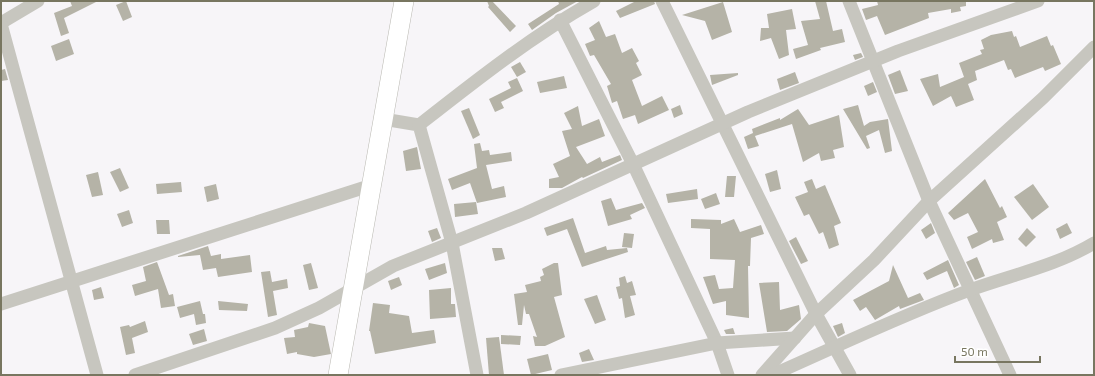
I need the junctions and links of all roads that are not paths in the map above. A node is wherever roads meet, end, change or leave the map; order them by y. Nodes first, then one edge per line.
1 (38, 1) edge
2 (404, 1) edge
3 (594, 1) edge
4 (662, 1) edge
5 (849, 1) edge
6 (1038, 1) edge
7 (560, 20) junction
8 (1, 24) edge
9 (1094, 47) edge
10 (874, 62) junction
11 (383, 119) junction
12 (723, 124) junction
13 (419, 125) junction
14 (633, 164) junction
15 (372, 185) junction
16 (929, 201) junction
17 (452, 243) junction
18 (1094, 243) edge
19 (1077, 253) junction
20 (1094, 254) edge
21 (71, 280) junction
22 (354, 289) junction
23 (969, 290) junction
24 (1, 304) edge
25 (816, 314) junction
26 (795, 338) junction
27 (717, 343) junction
28 (836, 347) junction
29 (97, 375) edge
30 (135, 375) edge
31 (338, 375) edge
32 (477, 375) edge
33 (560, 375) edge
34 (728, 375) edge
35 (762, 375) edge
36 (772, 375) edge
37 (850, 375) edge
38 (1010, 375) edge

1 - 8 street
2 - 11 highway
3 - 7 street
4 - 12 street
5 - 10 street
6 - 10 street
7 - 13 street
7 - 14 street
8 - 21 street
9 - 16 street
10 - 12 street
10 - 16 street
11 - 13 street
11 - 15 highway
12 - 14 street
12 - 25 street
13 - 17 street
14 - 17 street
14 - 27 street
15 - 21 street
15 - 22 highway
16 - 23 street
16 - 25 street
17 - 22 street
17 - 32 street
18 - 19 street
19 - 20 street
19 - 23 street
21 - 24 street
21 - 29 street
22 - 30 street
22 - 31 highway
23 - 28 street
23 - 38 street
25 - 26 street
25 - 28 street
26 - 27 street
26 - 35 street
27 - 33 street
27 - 34 street
28 - 36 street
28 - 37 street

